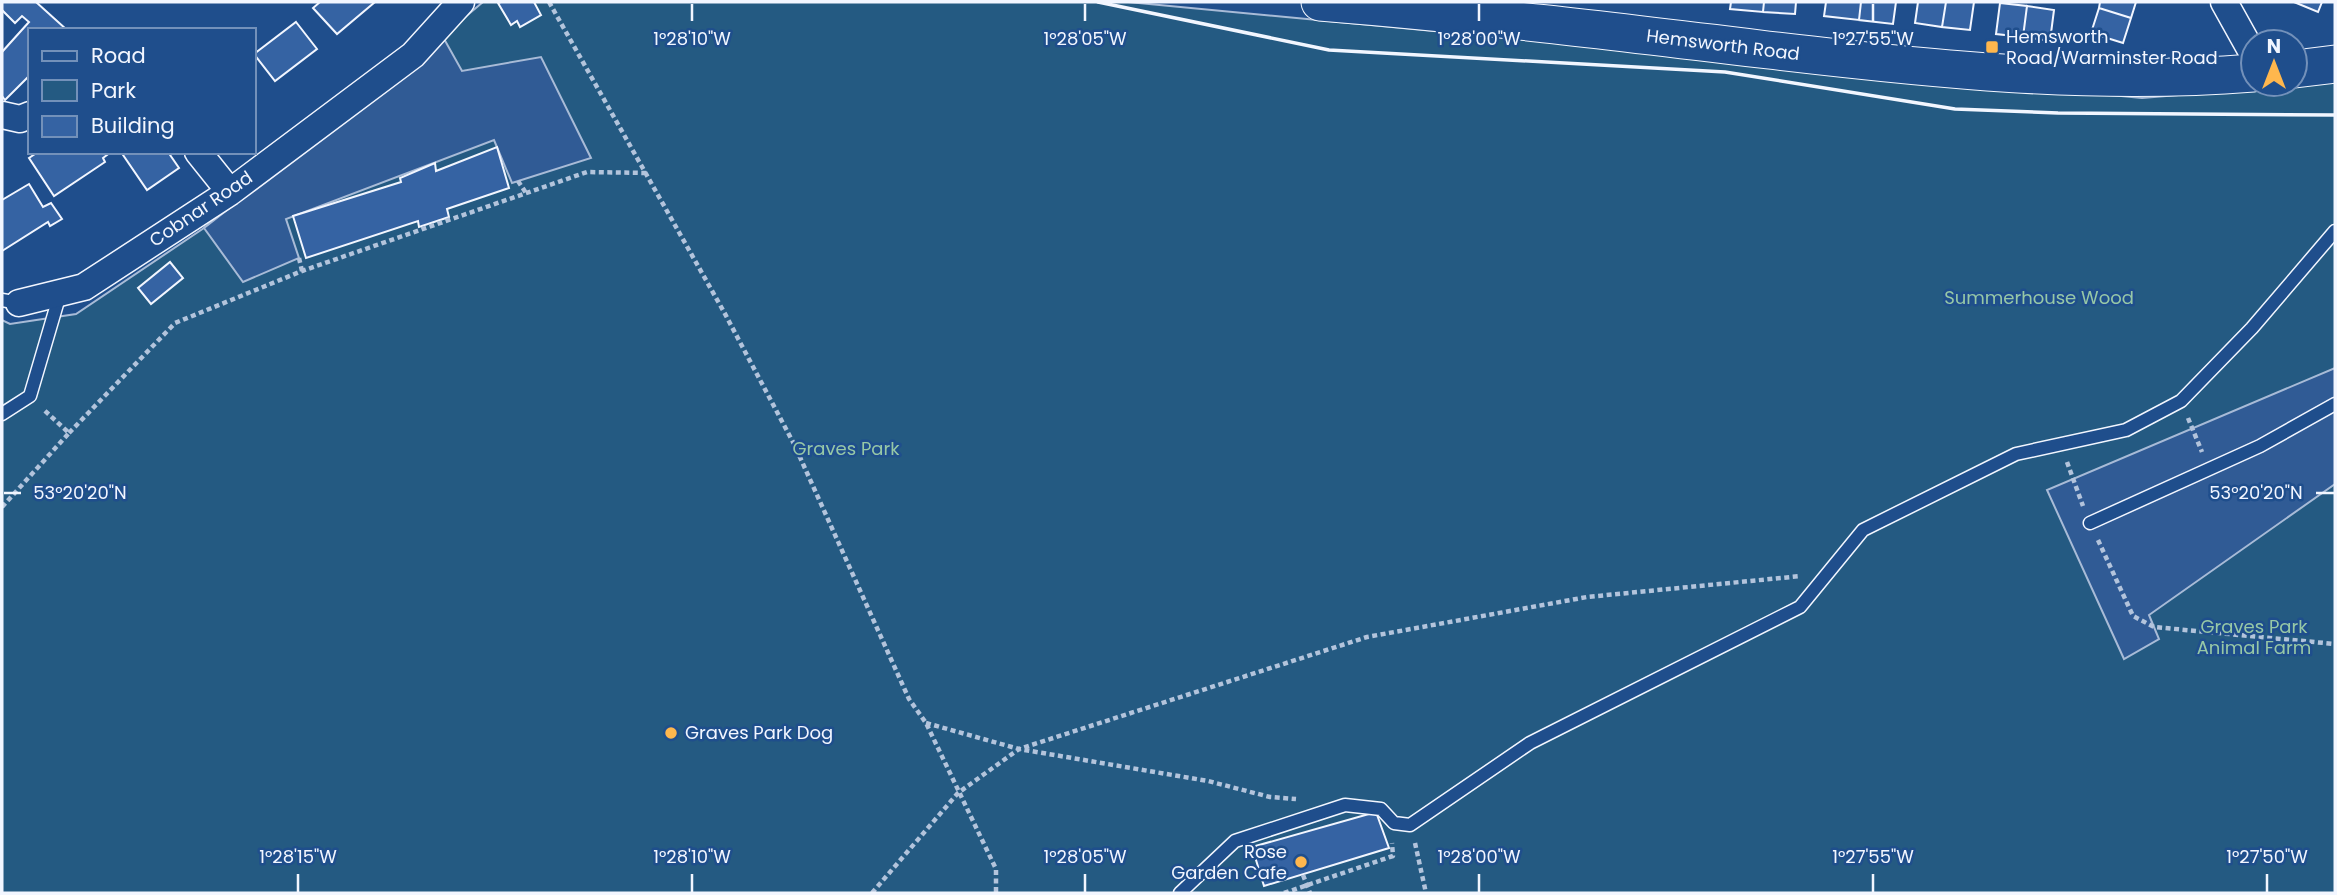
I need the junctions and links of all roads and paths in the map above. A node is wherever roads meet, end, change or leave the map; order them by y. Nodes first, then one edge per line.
1 (461, 2) edge
2 (549, 2) edge
3 (1321, 2) edge
4 (2224, 2) edge
5 (1431, 6) edge
6 (2239, 29) edge
7 (2335, 64) edge
8 (2309, 67) edge
9 (2239, 74) edge
10 (2, 115) edge
11 (28, 116) edge
12 (200, 154) edge
13 (647, 173) junction
14 (518, 181) dead end
15 (230, 192) junction
16 (526, 193) junction
17 (2335, 231) edge
18 (299, 258) dead end
19 (303, 271) junction
20 (60, 293) junction
21 (10, 301) edge
22 (30, 396) junction
23 (2181, 401) junction
24 (2335, 404) edge
25 (2, 414) edge
26 (69, 433) junction
27 (2209, 469) junction
28 (2, 507) edge
29 (2090, 523) dead end
30 (1826, 573) junction
31 (2154, 627) dead end
32 (2335, 644) edge
33 (926, 723) junction
34 (1019, 749) junction
35 (958, 793) junction
36 (1345, 805) junction
37 (1394, 823) junction
38 (1410, 825) junction
39 (1303, 875) dead end
40 (1308, 886) junction
41 (872, 893) edge
42 (996, 893) edge
43 (1180, 893) edge
44 (1284, 893) edge
45 (1310, 893) edge
46 (1426, 893) edge

1 - 15 street, Cobnar Road
2 - 13 path
3 - 5 street, Hemsworth Road
4 - 6 street
5 - 9 street, Hemsworth Road
7 - 8 street
10 - 11 street
12 - 15 street
13 - 16 path
13 - 33 path
14 - 16 path
15 - 20 street, Cobnar Road
16 - 19 path
17 - 23 lane
18 - 19 path
19 - 26 path
20 - 21 street, Cobnar Road
20 - 22 lane
22 - 25 lane
22 - 26 path
23 - 27 path
23 - 30 lane
24 - 27 lane
26 - 28 path
27 - 29 lane
30 - 34 path
30 - 38 lane
31 - 32 path
33 - 34 path
33 - 35 path
34 - 35 path
34 - 36 path
35 - 41 path
35 - 42 path
36 - 37 lane
36 - 43 lane
37 - 38 lane
37 - 40 path
38 - 46 path
39 - 40 path
40 - 44 path
40 - 45 path

